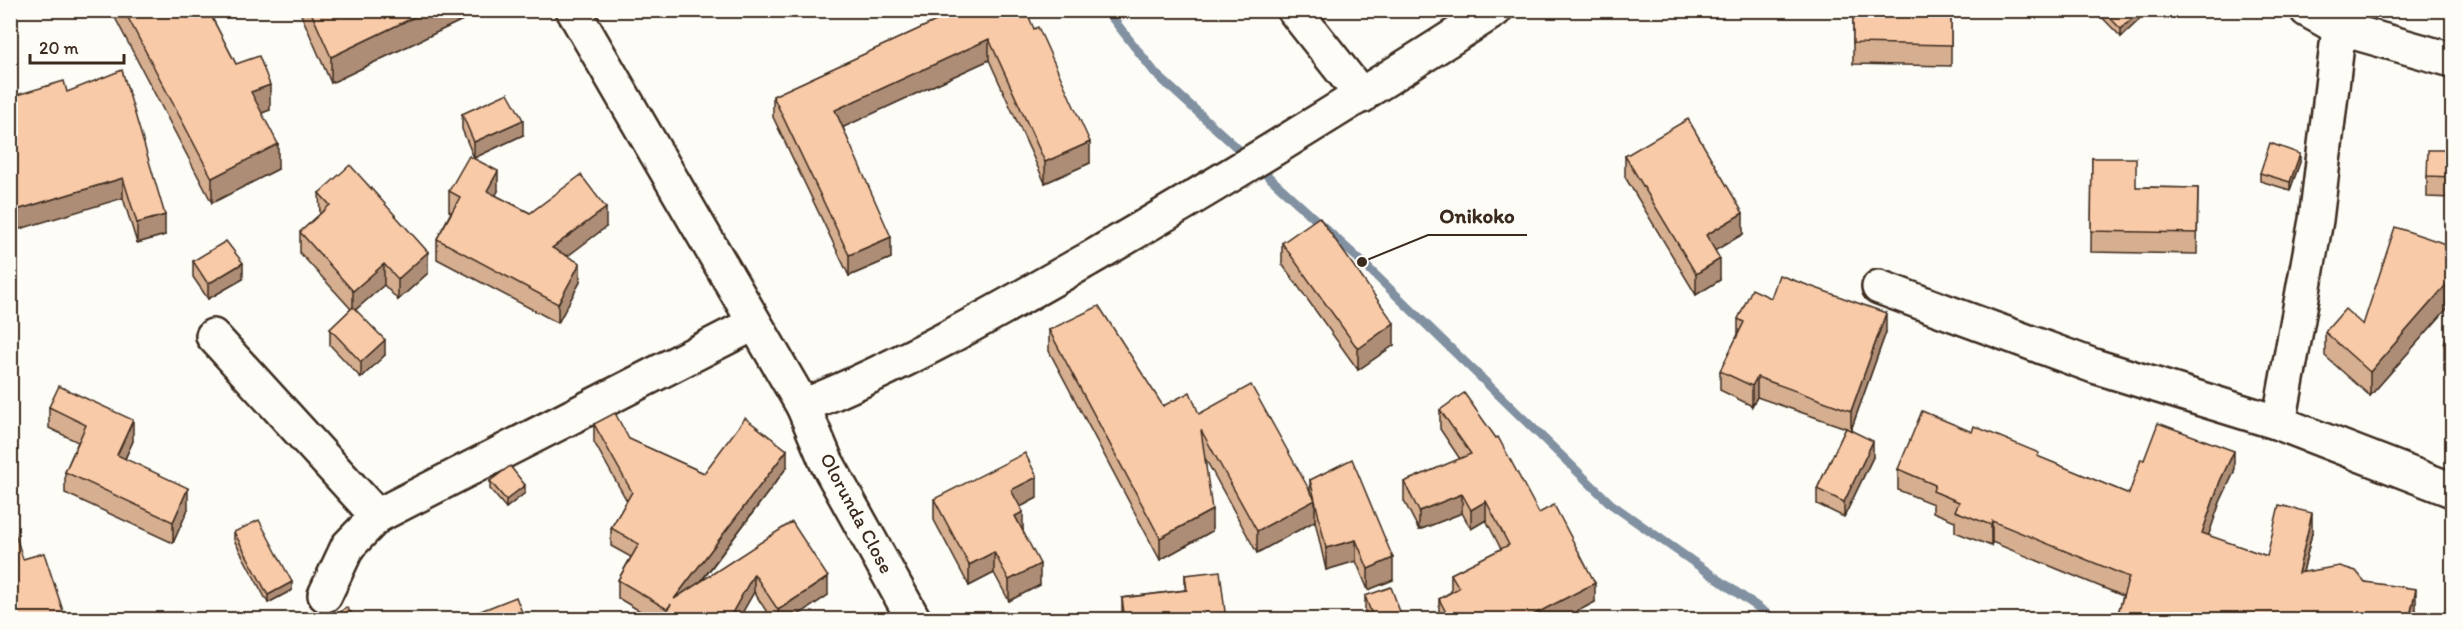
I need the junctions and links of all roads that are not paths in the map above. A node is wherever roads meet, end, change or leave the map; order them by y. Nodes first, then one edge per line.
1 (573, 10) edge
2 (1294, 10) edge
3 (1495, 10) edge
4 (2307, 10) edge
5 (2339, 28) junction
6 (2452, 60) edge
7 (1362, 96) junction
8 (1879, 287) dead end
9 (753, 324) junction
10 (213, 336) dead end
11 (803, 406) junction
12 (2279, 423) junction
13 (2452, 490) edge
14 (377, 516) junction
15 (325, 595) dead end
16 (914, 620) edge

1 - 9 street, Olorunda Close
2 - 7 street
3 - 7 street
4 - 5 street
5 - 6 street
5 - 12 street
7 - 11 street
8 - 12 street
9 - 11 street, Olorunda Close
9 - 14 street
10 - 14 street
11 - 16 street, Olorunda Close
12 - 13 street
14 - 15 street

